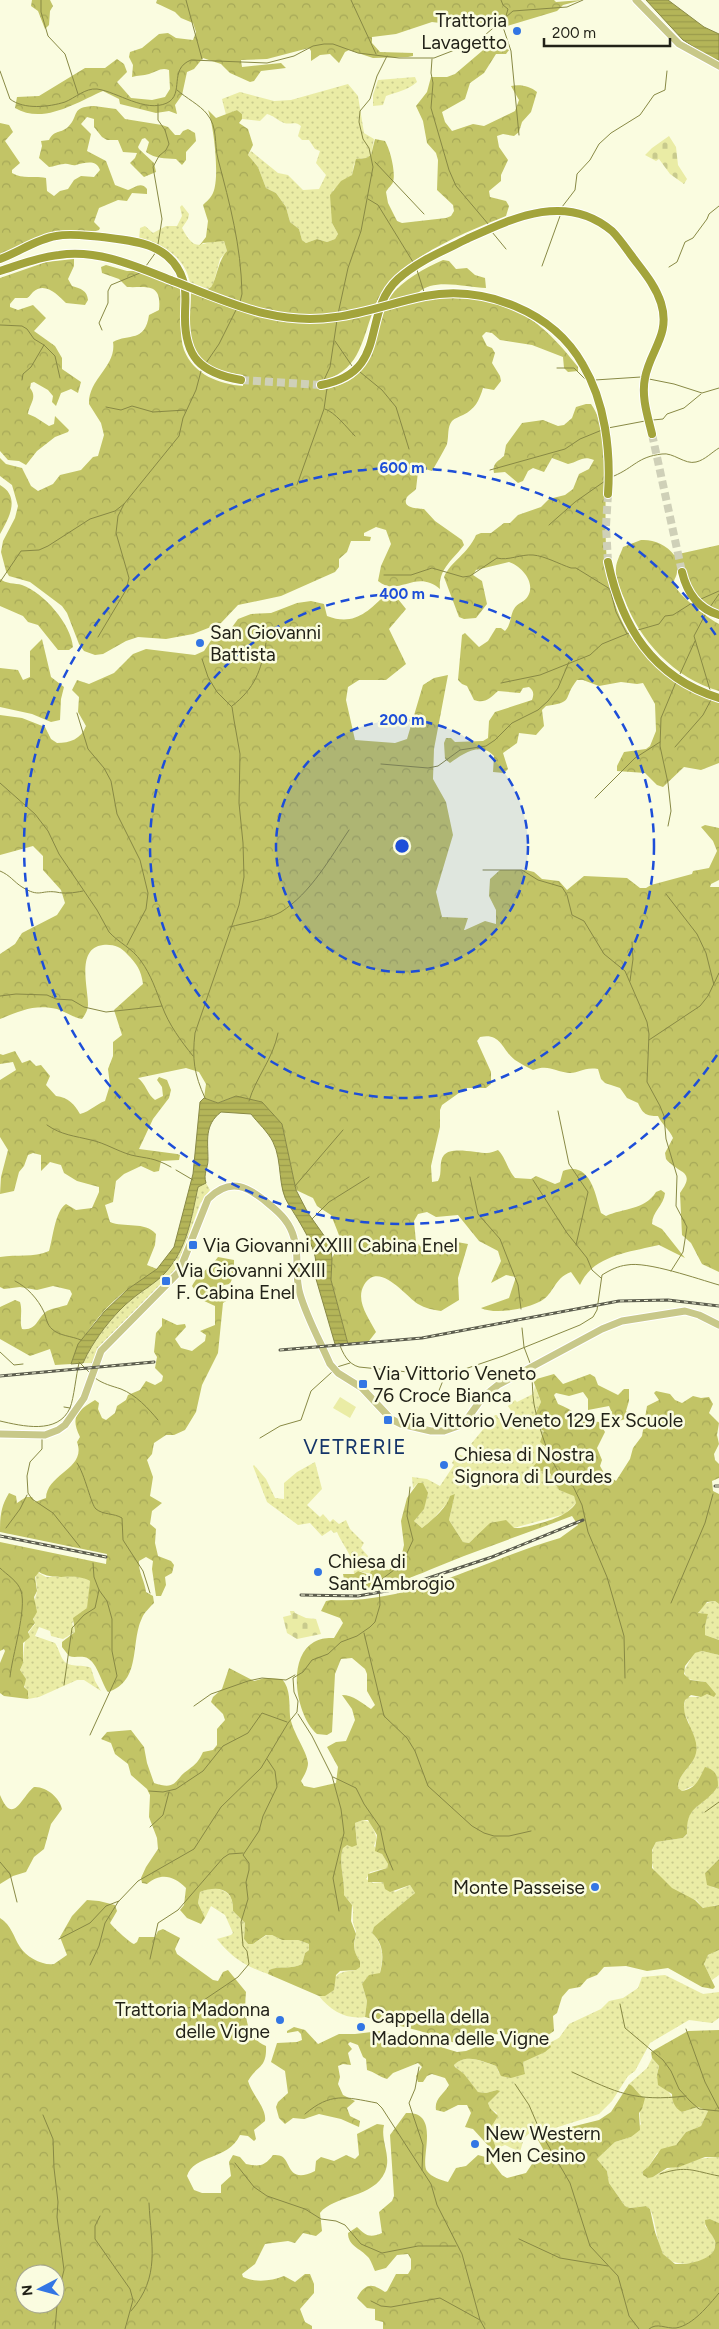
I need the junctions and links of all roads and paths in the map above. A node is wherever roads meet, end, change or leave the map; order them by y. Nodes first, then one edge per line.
1 (636, 0) edge
2 (719, 66) edge
3 (0, 259) edge
4 (0, 272) edge
5 (241, 380) tunnel mouth
6 (321, 385) tunnel mouth
7 (652, 434) tunnel mouth
8 (608, 494) tunnel mouth
9 (608, 562) tunnel mouth
10 (682, 572) tunnel mouth
11 (719, 615) edge
12 (719, 698) edge
13 (719, 1325) edge
14 (0, 1434) edge

1 - 2 main road
3 - 5 highway
4 - 8 highway, bridge
6 - 7 highway
9 - 12 highway
10 - 11 highway
13 - 14 main road

